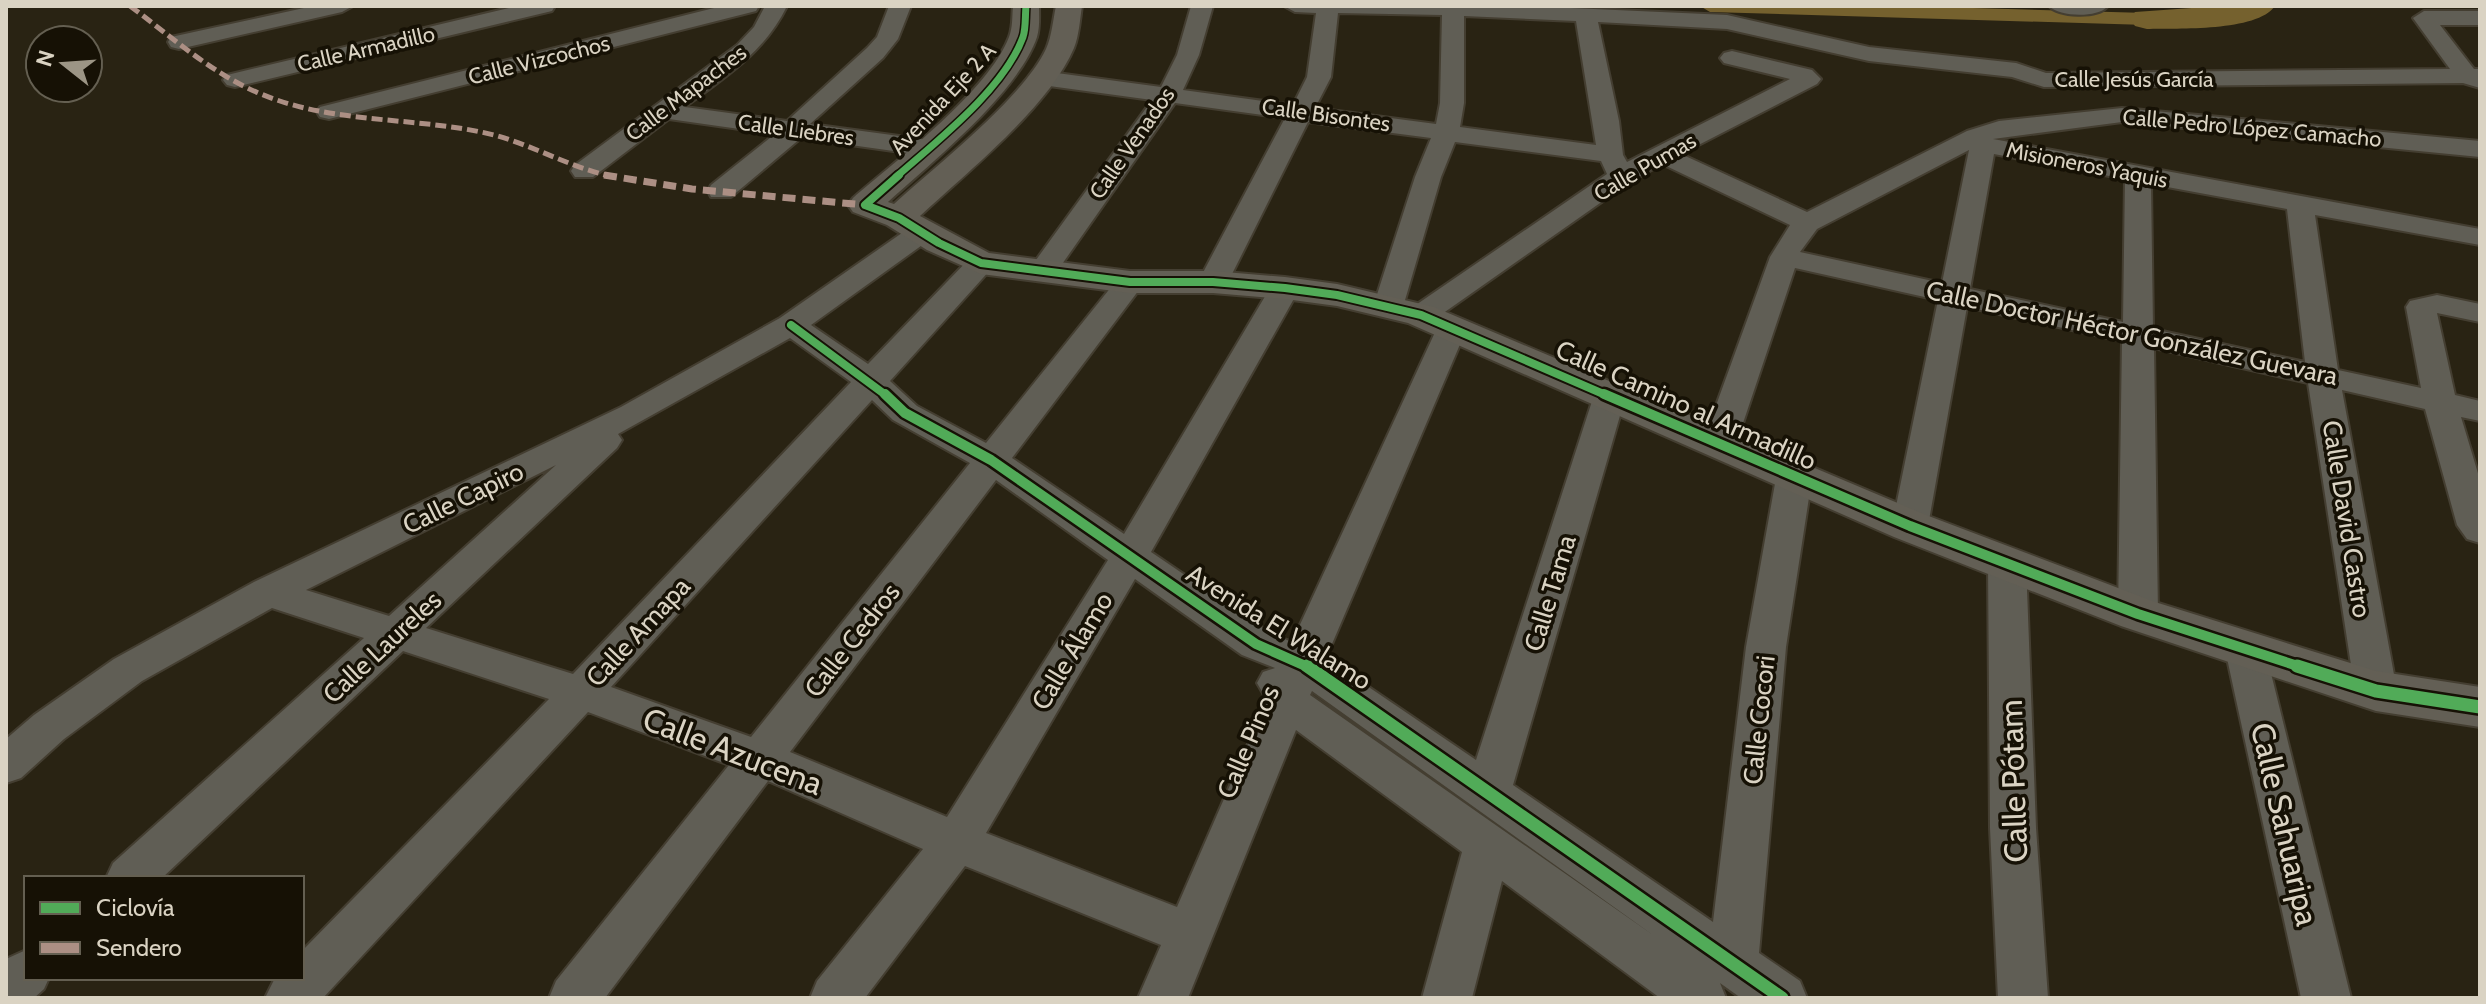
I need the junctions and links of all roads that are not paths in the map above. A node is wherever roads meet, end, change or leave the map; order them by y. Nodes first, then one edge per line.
1 (342, 6) edge
2 (748, 6) edge
3 (776, 6) edge
4 (900, 6) edge
5 (1026, 6) edge
6 (1069, 6) edge
7 (1202, 6) edge
8 (1295, 6) edge
9 (2060, 6) edge
10 (2096, 6) edge
11 (539, 7) edge
12 (1328, 7) edge
13 (1453, 8) edge
14 (1586, 15) junction
15 (2480, 18) edge
16 (1711, 20) junction
17 (179, 42) dead end
18 (576, 51) junction
19 (1732, 58) junction
20 (1042, 78) junction
21 (2476, 78) edge
22 (235, 80) dead end
23 (2044, 80) junction
24 (1169, 94) junction
25 (1757, 103) junction
26 (664, 111) junction
27 (329, 112) dead end
28 (1301, 112) junction
29 (2093, 117) junction
30 (794, 131) junction
31 (1447, 131) junction
32 (1980, 140) junction
33 (929, 148) junction
34 (2480, 149) edge
35 (1663, 155) junction
36 (1616, 166) junction
37 (584, 171) dead end
38 (2138, 174) junction
39 (721, 191) dead end
40 (2300, 203) junction
41 (895, 218) junction
42 (1807, 223) junction
43 (2480, 237) edge
44 (1784, 257) junction
45 (981, 263) junction
46 (1043, 271) junction
47 (1130, 282) junction
48 (1213, 282) junction
49 (1285, 288) junction
50 (1955, 294) junction
51 (2480, 313) edge
52 (1420, 317) junction
53 (791, 325) junction
54 (2137, 334) junction
55 (2323, 375) junction
56 (872, 382) junction
57 (1610, 395) junction
58 (2440, 402) junction
59 (2480, 411) edge
60 (633, 414) junction
61 (1719, 444) junction
62 (991, 460) junction
63 (1794, 478) junction
64 (1910, 526) junction
65 (2480, 530) edge
66 (1129, 557) junction
67 (2007, 563) junction
68 (268, 592) junction
69 (2138, 614) junction
70 (398, 633) junction
71 (2245, 649) junction
72 (1296, 682) junction
73 (2376, 691) junction
74 (581, 693) junction
75 (2480, 707) edge
76 (760, 758) junction
77 (6, 765) edge
78 (1489, 790) junction
79 (956, 842) junction
80 (1488, 843) junction
81 (132, 876) edge
82 (1190, 934) junction
83 (1733, 964) junction
84 (24, 975) edge
85 (6, 991) edge
86 (290, 998) edge
87 (574, 998) edge
88 (835, 998) edge
89 (1163, 998) edge
90 (1447, 998) edge
91 (1701, 998) edge
92 (1782, 998) edge
93 (2023, 998) edge
94 (2326, 998) edge

1 - 17 street
2 - 18 street, Calle Vizcochos
3 - 26 street, Calle Mapaches
4 - 30 street
5 - 33 street, Avenida Eje 2 A
6 - 20 street, Avenida Eje 2 A
7 - 24 street, Calle Venados
8 - 12 street, Calle Jesús García
9 - 10 street
11 - 18 street
11 - 22 street, Calle Armadillo
12 - 13 street, Calle Jesús García
12 - 28 street
13 - 14 street, Calle Jesús García
13 - 31 street, Calle Pinos
14 - 16 street, Calle Jesús García
14 - 36 street
15 - 21 street
16 - 19 street
16 - 23 street, Calle Jesús García
18 - 27 street, Calle Vizcochos
19 - 25 street
19 - 25 street, Calle Pumas
20 - 24 street, Calle Bisontes
20 - 41 street, Avenida Eje 2 A
21 - 23 street, Calle Jesús García
23 - 29 street
24 - 28 street, Calle Bisontes
24 - 46 street, Calle Venados
25 - 35 street, Calle Pumas
26 - 30 street, Calle Liebres
26 - 37 street, Calle Mapaches
28 - 31 street, Calle Bisontes
28 - 48 street
29 - 32 street, Calle Pedro López Camacho
29 - 34 street, Calle Pedro López Camacho
30 - 33 street, Calle Liebres
30 - 39 street
31 - 36 street, Calle Bisontes
31 - 52 street, Calle Pinos
32 - 38 street, Misioneros Yaquis
32 - 42 street, Calle Pedro López Camacho
32 - 50 street, Misioneros Yaquis
33 - 41 street, Avenida Eje 2 A
35 - 36 street, Calle Pumas
35 - 42 street
36 - 52 street, Calle Pumas
38 - 40 street, Misioneros Yaquis
38 - 54 street
40 - 43 street, Misioneros Yaquis
40 - 55 street, Calle David Castro
41 - 45 street, Calle Camino al Armadillo
41 - 53 street, Calle Capiro
42 - 44 street, Calle Pedro López Camacho
44 - 50 street, Calle Doctor Héctor González Guevara
44 - 61 street, Calle Pedro López Camacho
45 - 46 street, Calle Camino al Armadillo
45 - 56 street, Calle Amapa
46 - 47 street, Calle Camino al Armadillo
47 - 48 street, Calle Camino al Armadillo
47 - 62 street, Calle Cedros
48 - 49 street, Calle Camino al Armadillo
49 - 52 street, Calle Camino al Armadillo
49 - 66 street, Calle Álamo
50 - 54 street, Calle Doctor Héctor González Guevara
50 - 64 street, Misioneros Yaquis
51 - 58 street
52 - 57 street, Calle Camino al Armadillo
52 - 72 street, Calle Pinos
53 - 56 street, Avenida El Walamo
53 - 60 street, Calle Capiro
54 - 55 street, Calle Doctor Héctor González Guevara
54 - 69 street
55 - 58 street, Calle Doctor Héctor González Guevara
55 - 73 street, Calle David Castro
56 - 62 street, Avenida El Walamo
56 - 74 street, Calle Amapa
57 - 61 street, Calle Camino al Armadillo
57 - 78 street, Calle Tama
58 - 59 street, Calle Doctor Héctor González Guevara
58 - 65 street
60 - 68 street, Calle Capiro
60 - 70 street, Calle Laureles
61 - 63 street, Calle Camino al Armadillo
62 - 66 street, Avenida El Walamo
62 - 76 street, Calle Cedros
63 - 64 street, Calle Camino al Armadillo
63 - 83 street, Calle Cocori
64 - 67 street, Calle Camino al Armadillo
66 - 72 street, Avenida El Walamo
66 - 79 street, Calle Álamo
67 - 69 street, Calle Camino al Armadillo
67 - 93 street, Calle Pótam
68 - 70 street, Calle Azucena
68 - 77 street, Calle Capiro
69 - 71 street, Calle Camino al Armadillo
70 - 74 street, Calle Azucena
70 - 81 street, Calle Laureles
71 - 73 street, Calle Camino al Armadillo
71 - 94 street, Calle Sahuaripa
72 - 78 street, Avenida El Walamo
72 - 80 street, Avenida El Walamo
72 - 82 street, Calle Pinos
73 - 75 street, Calle Camino al Armadillo
74 - 76 street, Calle Azucena
74 - 86 street, Calle Amapa
76 - 79 street, Calle Azucena
76 - 87 street, Calle Cedros
78 - 83 street, Avenida El Walamo
79 - 82 street, Calle Azucena
79 - 88 street, Calle Álamo
80 - 90 street
80 - 91 street, Avenida El Walamo
82 - 89 street, Calle Pinos
83 - 92 street, Avenida El Walamo
84 - 85 street

